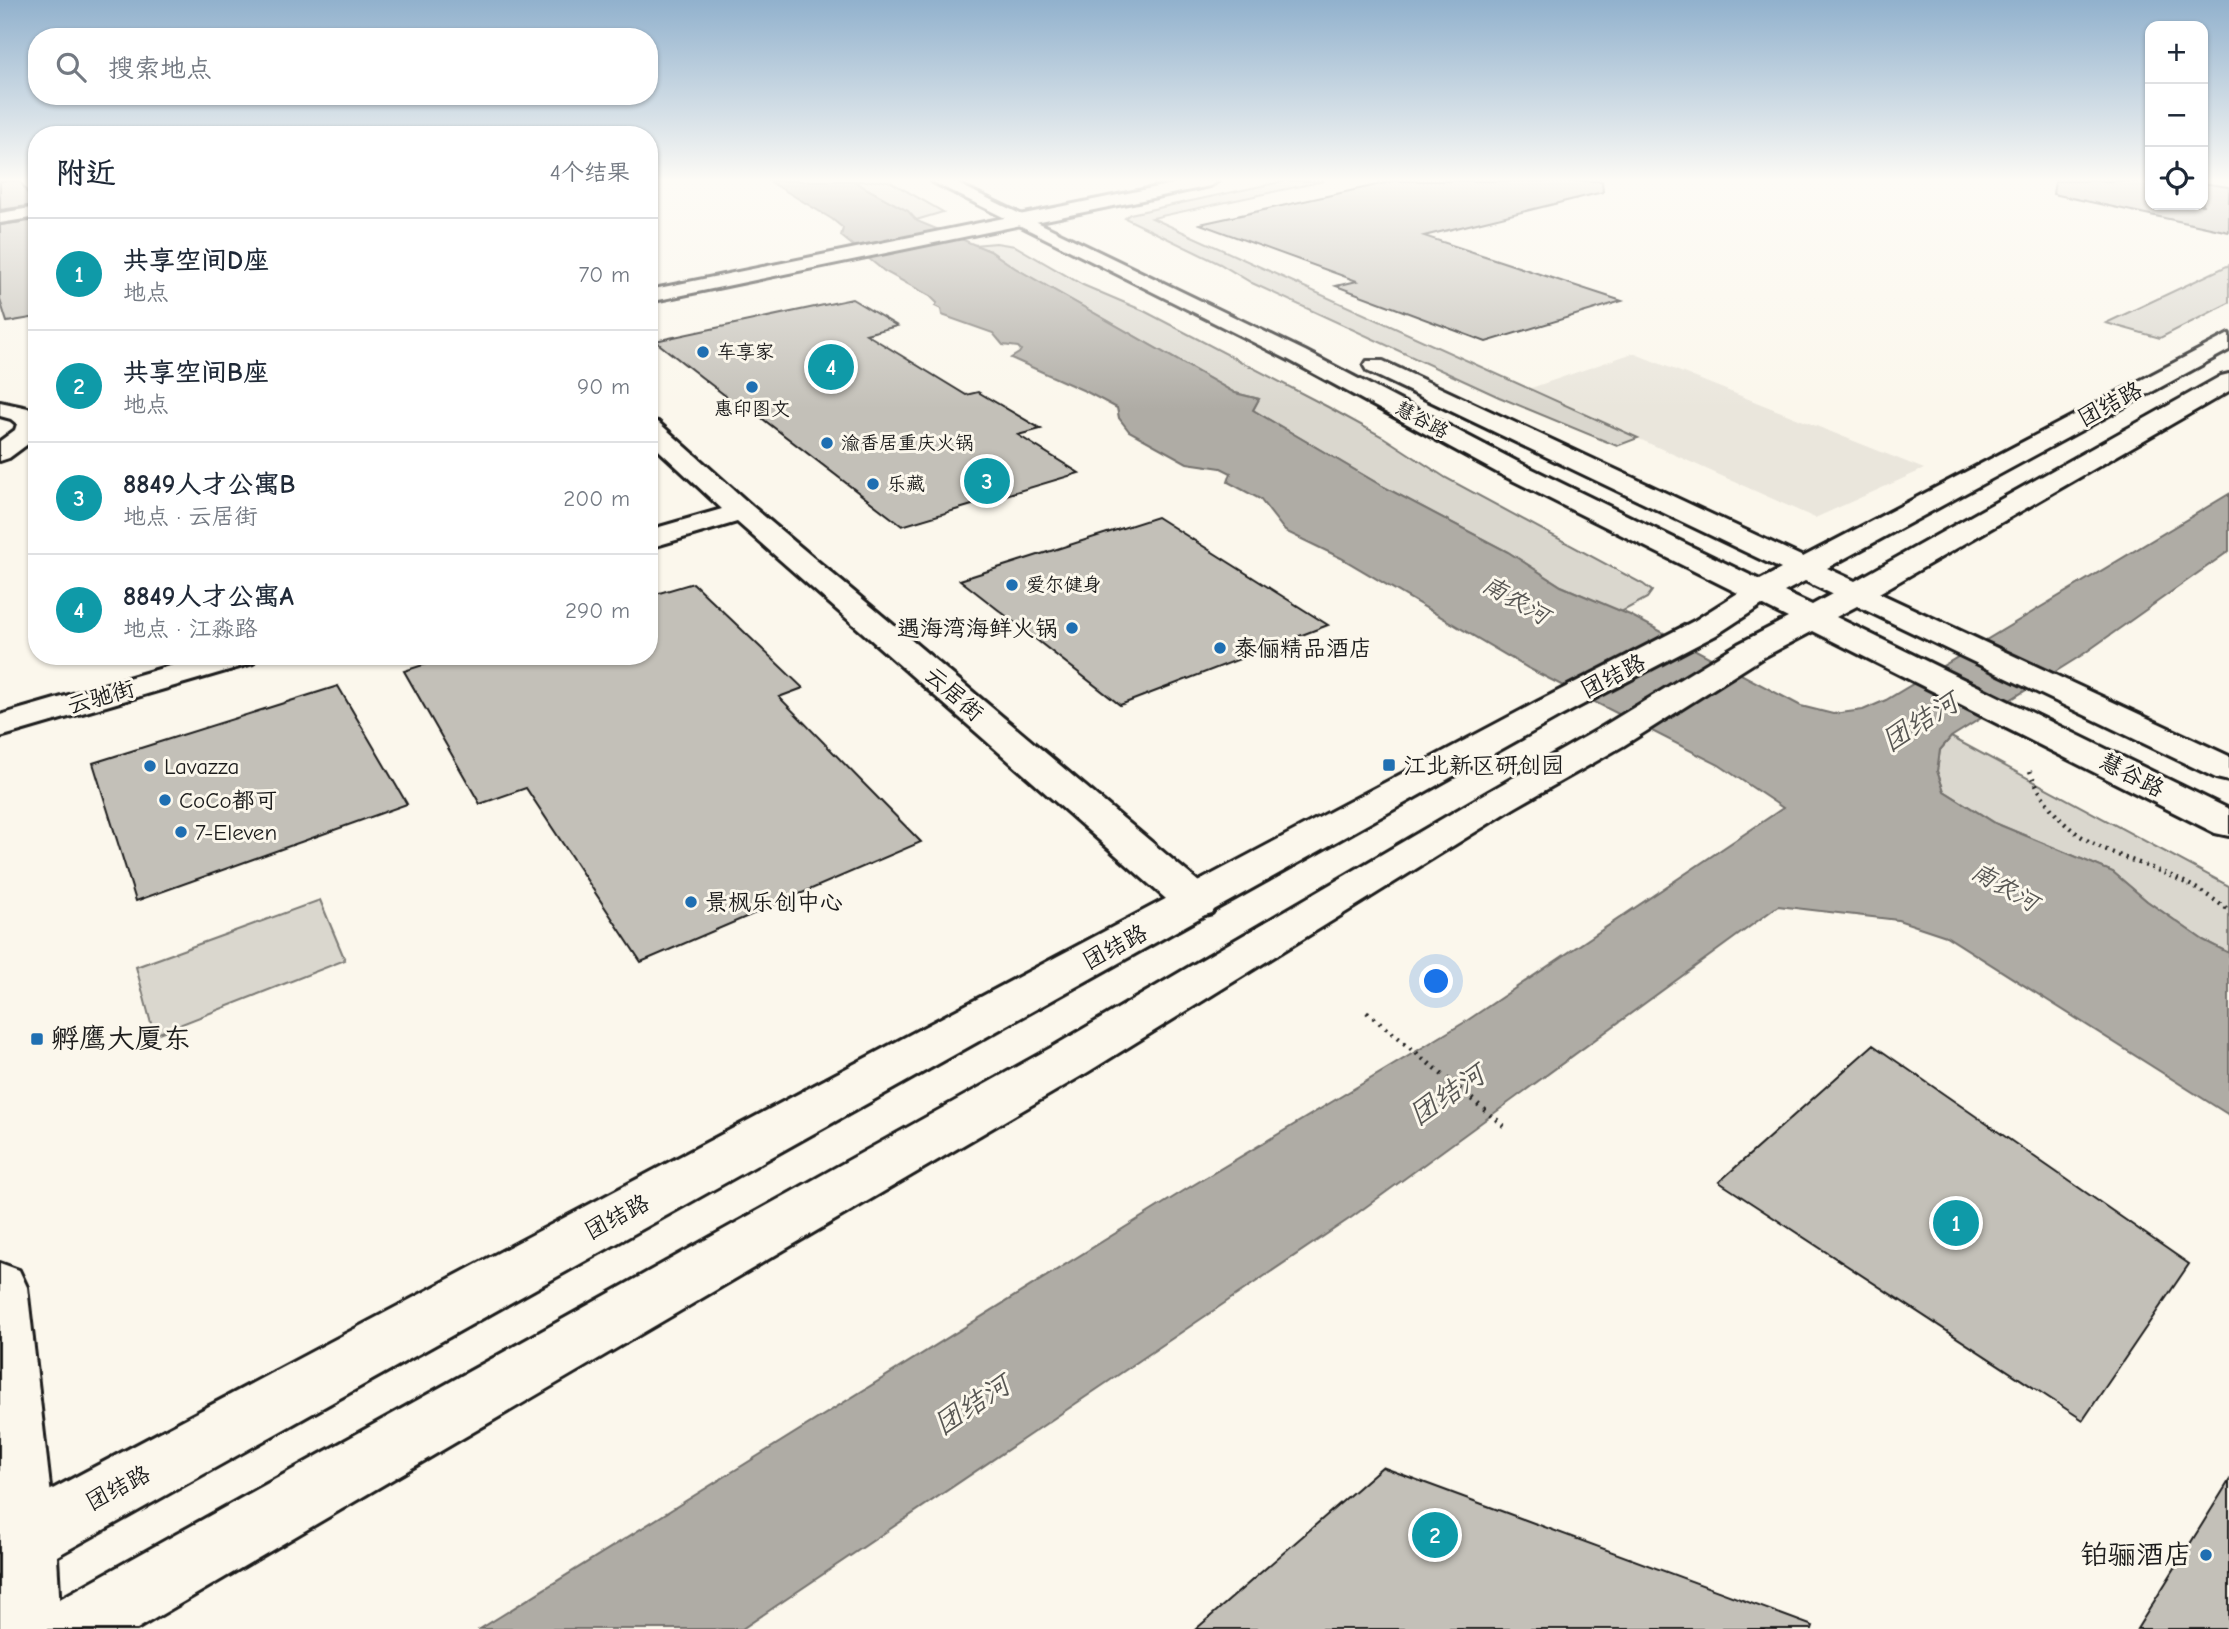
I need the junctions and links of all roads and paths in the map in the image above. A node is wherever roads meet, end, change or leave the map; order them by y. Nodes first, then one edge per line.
1 (834, 257) edge
2 (1105, 257) edge
3 (1202, 282) dead end
4 (658, 294) edge
5 (1322, 341) dead end
6 (2229, 341) edge
7 (1358, 359) dead end
8 (2229, 381) edge
9 (0, 409) edge
10 (28, 418) edge
11 (28, 431) edge
12 (658, 435) edge
13 (0, 453) edge
14 (742, 512) junction
15 (658, 536) edge
16 (1804, 569) junction
17 (1759, 593) junction
18 (1856, 593) junction
19 (1814, 618) junction
20 (210, 665) edge
21 (0, 726) edge
22 (2229, 769) edge
23 (2030, 771) dead end
24 (2229, 824) edge
25 (1197, 903) junction
26 (2229, 910) edge
27 (1367, 1012) dead end
28 (1504, 1126) dead end
29 (0, 1287) edge
30 (12, 1546) edge
31 (28, 1629) edge
32 (74, 1629) edge

1 - 4 main road
2 - 17 main road, 慧谷路
3 - 5 main road
6 - 16 main road, 团结路
7 - 16 main road, 慧谷路
8 - 18 main road, 团结路
9 - 10 main road
11 - 13 main road
12 - 14 main road, 云居街
14 - 15 main road
14 - 25 main road, 云居街
16 - 17 main road, 团结路
16 - 18 main road, 慧谷路
17 - 19 main road, 慧谷路
17 - 25 main road, 团结路
18 - 19 main road, 团结路
18 - 22 main road, 慧谷路
19 - 24 main road, 慧谷路
19 - 32 main road, 团结路
20 - 21 main road, 云驰街
23 - 26 path
25 - 30 main road, 团结路
27 - 28 path
29 - 30 main road
30 - 31 main road

